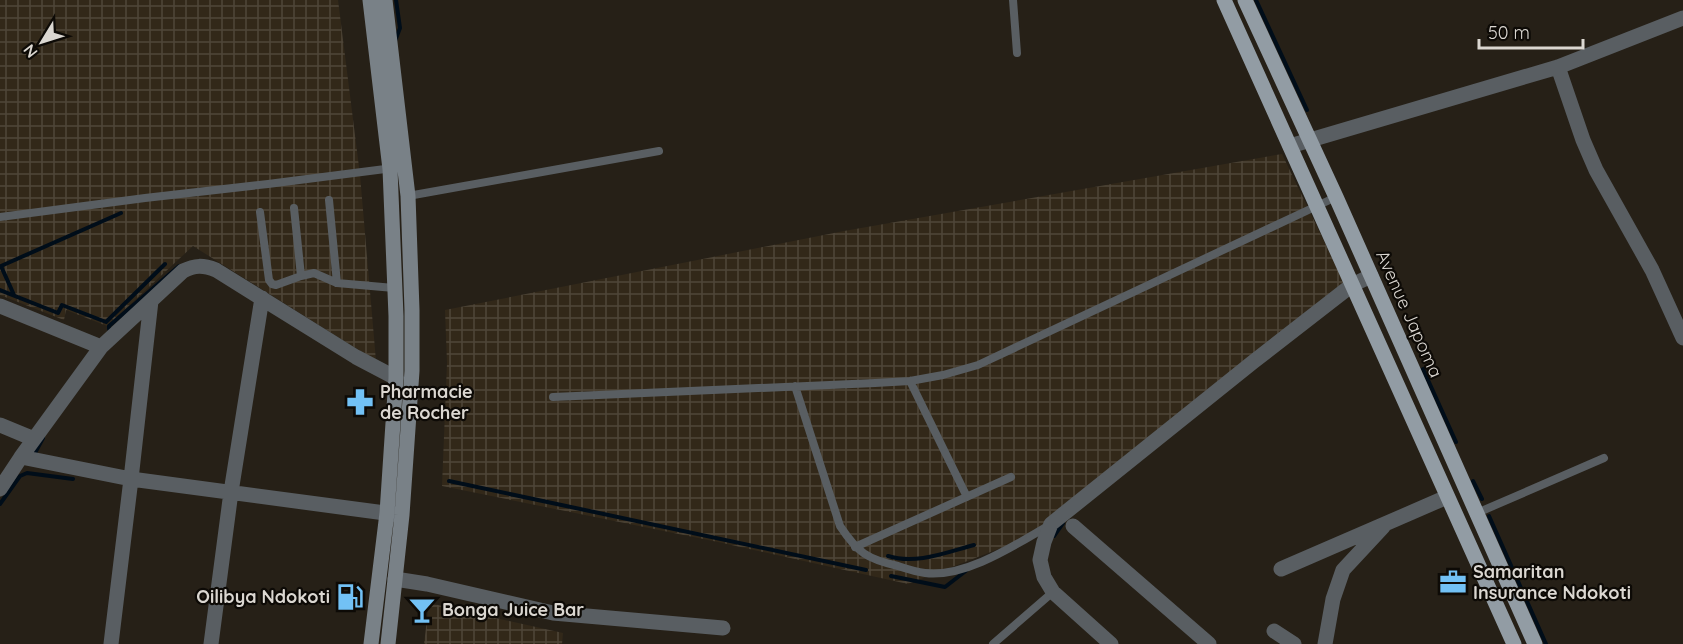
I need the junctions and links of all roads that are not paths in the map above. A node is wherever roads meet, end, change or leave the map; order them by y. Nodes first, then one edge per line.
1 (370, 0) edge
2 (385, 0) edge
3 (1013, 0) edge
4 (1224, 0) edge
5 (1245, 0) edge
6 (1683, 18) edge
7 (1017, 53) dead end
8 (1558, 67) junction
9 (1310, 140) junction
10 (1290, 146) junction
11 (659, 151) dead end
12 (397, 167) junction
13 (408, 196) junction
14 (1336, 197) junction
15 (329, 200) dead end
16 (1316, 206) junction
17 (294, 208) dead end
18 (260, 212) dead end
19 (0, 217) edge
20 (301, 276) junction
21 (1371, 276) junction
22 (337, 283) junction
23 (1352, 285) junction
24 (394, 288) junction
25 (262, 298) junction
26 (151, 301) junction
27 (0, 306) edge
28 (1683, 338) edge
29 (101, 347) junction
30 (396, 378) junction
31 (910, 381) junction
32 (795, 386) junction
33 (553, 397) dead end
34 (0, 425) edge
35 (34, 439) junction
36 (21, 457) junction
37 (1604, 458) dead end
38 (1011, 477) dead end
39 (131, 479) junction
40 (0, 489) edge
41 (231, 492) junction
42 (967, 497) junction
43 (1447, 497) junction
44 (1477, 513) junction
45 (394, 514) junction
46 (1387, 523) junction
47 (1051, 524) junction
48 (1073, 526) dead end
49 (855, 547) junction
50 (1281, 569) dead end
51 (395, 579) junction
52 (1053, 592) junction
53 (723, 628) dead end
54 (1274, 631) dead end
55 (111, 644) edge
56 (211, 644) edge
57 (371, 644) edge
58 (388, 644) edge
59 (993, 644) edge
60 (1112, 644) edge
61 (1209, 644) edge
62 (1294, 644) edge
63 (1325, 644) edge
64 (1514, 644) edge
65 (1535, 644) edge

1 - 12 main road
2 - 12 main road
3 - 7 lane
4 - 10 main road
5 - 9 main road, Avenue Japoma
6 - 8 street
8 - 9 street
8 - 28 street
9 - 10 street
9 - 14 main road, Avenue Japoma
10 - 16 main road
11 - 13 lane
12 - 13 main road
12 - 19 lane
12 - 24 main road
13 - 45 main road
14 - 16 lane
14 - 21 main road, Avenue Japoma
15 - 22 lane
16 - 23 main road
16 - 31 lane
17 - 20 lane
18 - 20 lane
20 - 22 lane
21 - 23 street
21 - 44 main road, Avenue Japoma
22 - 24 lane
23 - 43 main road
23 - 47 street
24 - 30 main road
25 - 26 street
25 - 30 street
25 - 41 street
26 - 29 street
26 - 39 street
27 - 29 street
29 - 35 street
30 - 45 main road
31 - 32 lane
31 - 42 lane
32 - 33 lane
32 - 49 lane
34 - 35 street
35 - 36 street
36 - 39 street
36 - 40 street
37 - 44 lane
38 - 42 lane
39 - 41 street
39 - 55 street
41 - 45 street
41 - 56 street
42 - 49 lane
43 - 46 street
43 - 64 main road
44 - 65 main road, Avenue Japoma
45 - 51 main road
45 - 57 main road
46 - 50 street
46 - 63 street
47 - 49 lane
47 - 52 street
48 - 61 street
51 - 53 street
51 - 58 main road
52 - 59 lane
52 - 60 street
54 - 62 street

